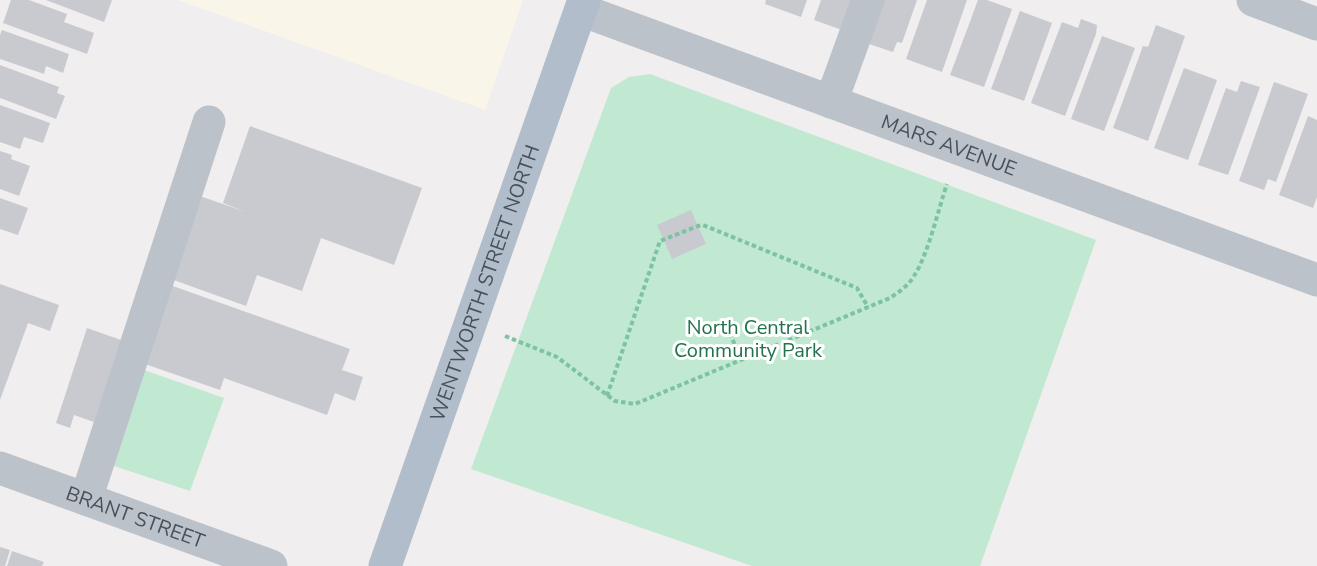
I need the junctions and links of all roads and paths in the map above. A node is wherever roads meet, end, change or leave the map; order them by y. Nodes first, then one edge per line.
1 (868, 0) edge
2 (1253, 0) edge
3 (583, 5) edge
4 (1317, 24) edge
5 (831, 102) junction
6 (209, 122) dead end
7 (958, 149) junction
8 (1317, 280) edge
9 (868, 307) junction
10 (470, 323) junction
11 (727, 326) dead end
12 (741, 360) junction
13 (607, 396) junction
14 (0, 468) edge
15 (86, 499) junction
16 (271, 566) edge
17 (386, 566) edge

1 - 5 street
2 - 4 street
3 - 5 street, MARS AVENUE
3 - 10 main road, WENTWORTH STREET NORTH
5 - 7 street, MARS AVENUE
6 - 15 street
7 - 8 street, MARS AVENUE
7 - 9 path
9 - 12 path
9 - 13 path
10 - 13 path
10 - 17 main road, WENTWORTH STREET NORTH
11 - 12 path
12 - 13 path
14 - 15 street, BRANT STREET
15 - 16 street, BRANT STREET

